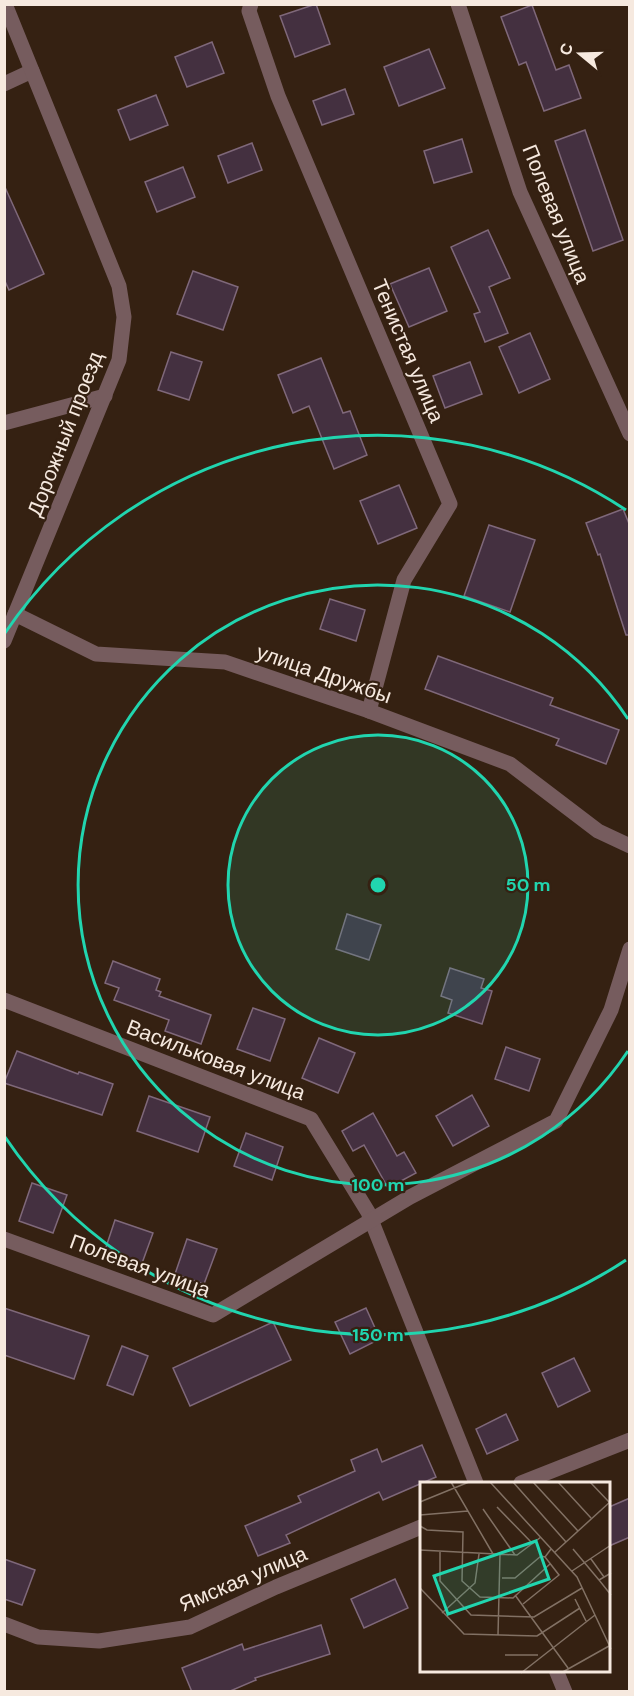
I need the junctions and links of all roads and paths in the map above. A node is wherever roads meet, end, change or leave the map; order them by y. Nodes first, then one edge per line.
1 (5, 4) edge
2 (251, 4) edge
3 (458, 4) edge
4 (32, 71) junction
5 (4, 84) edge
6 (105, 396) junction
7 (4, 423) edge
8 (630, 434) edge
9 (15, 614) junction
10 (4, 641) edge
11 (369, 711) junction
12 (630, 846) edge
13 (630, 949) edge
14 (4, 1000) edge
15 (370, 1217) junction
16 (4, 1239) edge
17 (630, 1440) edge
18 (476, 1482) edge
19 (524, 1482) edge
20 (420, 1527) edge
21 (4, 1624) edge
22 (556, 1672) edge
23 (566, 1692) edge

1 - 4 street, Дорожный проезд
2 - 11 street, Тенистая улица
3 - 8 street, Полевая улица
4 - 5 street
4 - 6 street, Дорожный проезд
6 - 7 street
6 - 9 street, Дорожный проезд
9 - 10 street, Дорожный проезд
9 - 11 street, улица Дружбы
11 - 12 street, улица Дружбы
13 - 15 street, Полевая улица
14 - 15 street, Васильковая улица
15 - 16 street, Полевая улица
15 - 18 street, Васильковая улица
17 - 19 street
20 - 21 street, Ямская улица
22 - 23 street

